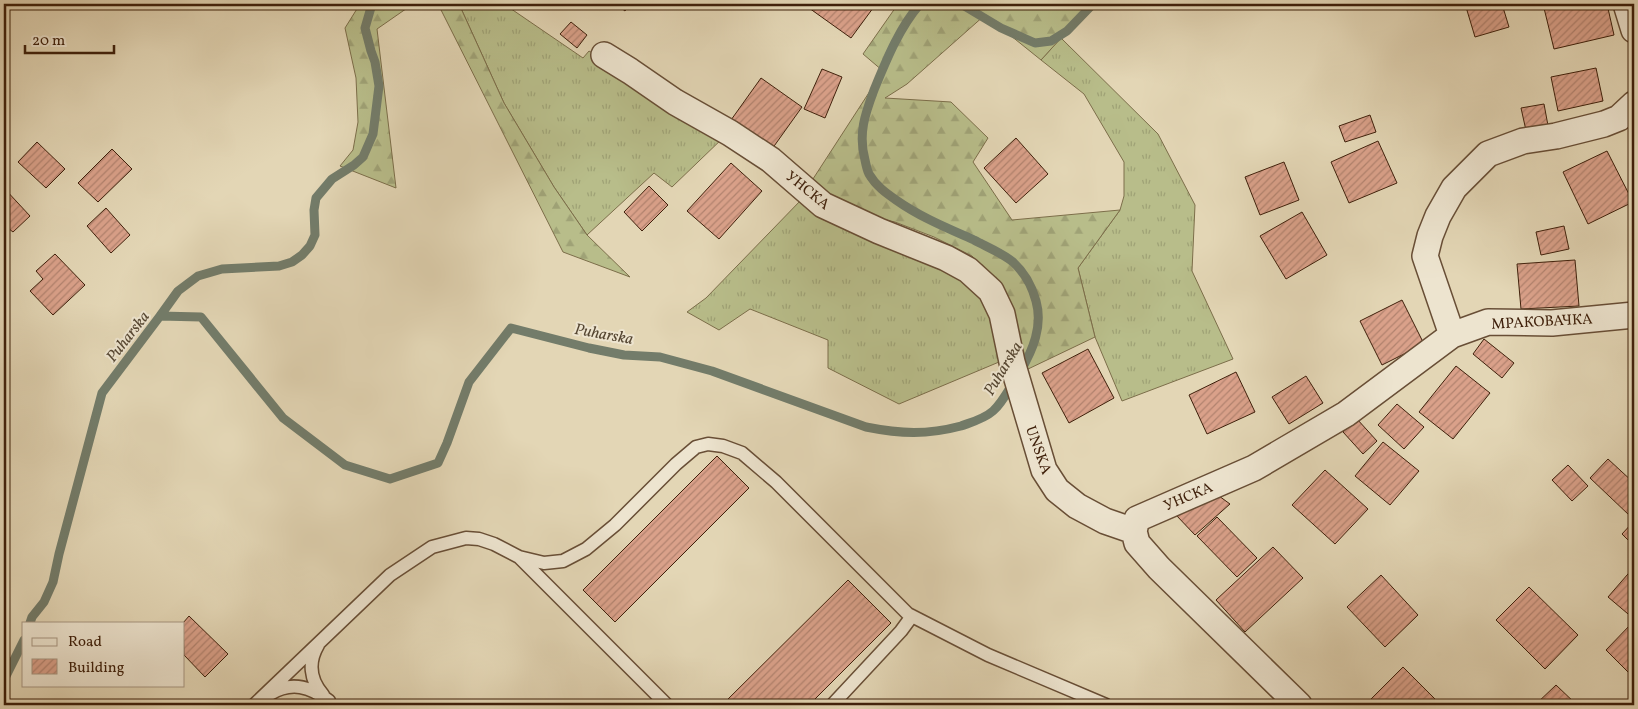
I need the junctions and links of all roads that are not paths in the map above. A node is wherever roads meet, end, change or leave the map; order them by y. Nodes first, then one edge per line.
1 (1626, 4) edge
2 (1634, 30) edge
3 (604, 55) dead end
4 (1634, 104) edge
5 (1634, 315) edge
6 (1452, 335) junction
7 (1010, 352) joint
8 (1134, 531) junction
9 (518, 557) junction
10 (912, 616) junction
11 (324, 637) junction
12 (256, 703) edge
13 (331, 703) edge
14 (668, 705) edge
15 (832, 705) edge
16 (1106, 705) edge
17 (1299, 705) edge

1 - 2 street
3 - 7 street, УНСКА
4 - 6 street
5 - 6 street, МРАКОВАЧКА
6 - 8 street, УНСКА
7 - 8 street, UNSKA
8 - 17 street
9 - 10 lane
9 - 11 lane
9 - 14 lane
10 - 15 lane
10 - 16 lane
11 - 12 lane
11 - 13 lane
12 - 13 lane

